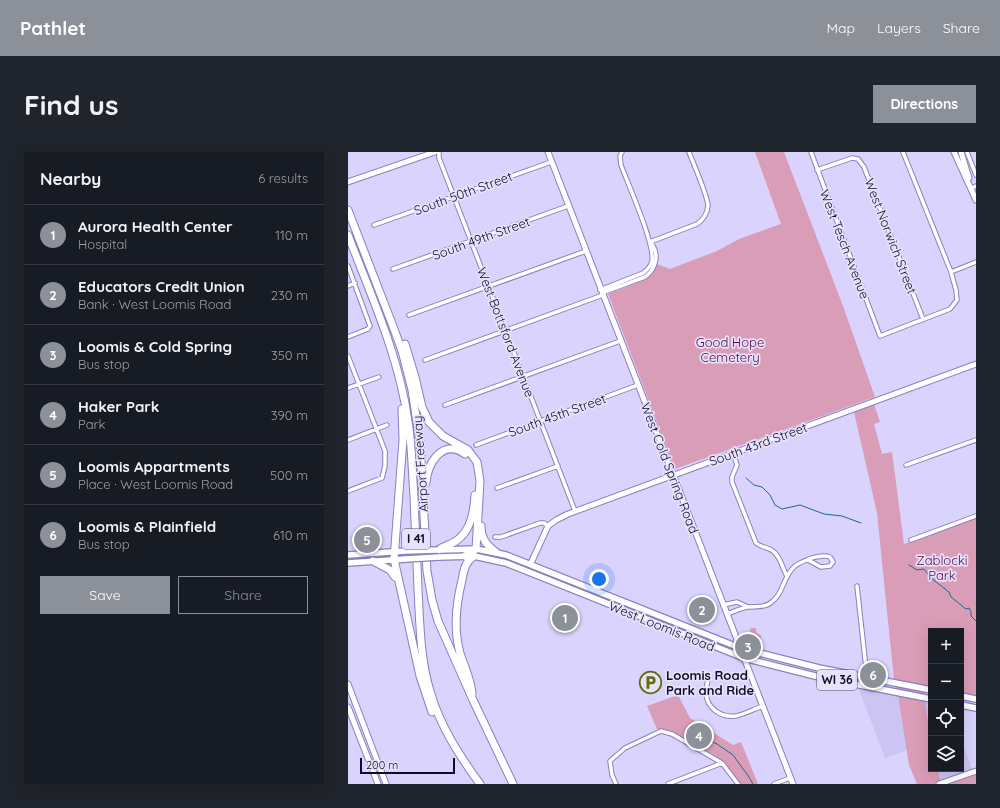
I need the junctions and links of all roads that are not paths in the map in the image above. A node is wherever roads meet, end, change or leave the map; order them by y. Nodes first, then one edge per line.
1 (435, 152) edge
2 (439, 152) edge
3 (548, 152) edge
4 (622, 152) edge
5 (689, 152) edge
6 (810, 152) edge
7 (903, 152) edge
8 (954, 152) edge
9 (961, 152) edge
10 (967, 152) edge
11 (551, 162) junction
12 (817, 170) junction
13 (976, 175) edge
14 (348, 182) edge
15 (974, 187) edge
16 (454, 197) junction
17 (976, 200) edge
18 (568, 206) junction
19 (348, 210) edge
20 (374, 225) dead end
21 (348, 235) edge
22 (471, 242) junction
23 (650, 242) junction
24 (586, 251) junction
25 (976, 262) edge
26 (348, 266) edge
27 (393, 269) dead end
28 (372, 272) junction
29 (951, 272) junction
30 (355, 283) junction
31 (348, 286) edge
32 (488, 286) junction
33 (602, 293) junction
34 (409, 315) dead end
35 (923, 319) junction
36 (506, 331) junction
37 (348, 337) edge
38 (620, 341) junction
39 (390, 345) junction
40 (348, 356) edge
41 (425, 360) dead end
42 (974, 364) edge
43 (523, 376) junction
44 (379, 377) dead end
45 (359, 384) junction
46 (638, 385) junction
47 (348, 388) edge
48 (445, 405) dead end
49 (540, 421) junction
50 (387, 425) dead end
51 (376, 430) junction
52 (348, 440) edge
53 (976, 440) edge
54 (476, 445) dead end
55 (733, 453) junction
56 (906, 465) dead end
57 (558, 466) junction
58 (674, 475) junction
59 (497, 488) dead end
60 (348, 491) edge
61 (479, 510) junction
62 (575, 511) junction
63 (976, 516) edge
64 (548, 526) junction
65 (425, 535) junction
66 (495, 537) dead end
67 (912, 540) dead end
68 (496, 552) junction
69 (439, 553) junction
70 (475, 553) junction
71 (348, 555) edge
72 (394, 556) junction
73 (465, 556) joint
74 (808, 560) junction
75 (374, 561) junction
76 (348, 563) edge
77 (531, 563) junction
78 (511, 564) junction
79 (528, 571) junction
80 (552, 572) junction
81 (787, 576) junction
82 (399, 583) junction
83 (857, 586) dead end
84 (723, 605) junction
85 (638, 606) junction
86 (748, 607) junction
87 (727, 614) junction
88 (635, 615) junction
89 (740, 648) junction
90 (744, 658) junction
91 (867, 677) junction
92 (708, 680) dead end
93 (348, 684) edge
94 (865, 686) junction
95 (928, 689) edge
96 (964, 697) edge
97 (928, 698) edge
98 (976, 699) edge
99 (473, 700) junction
100 (763, 706) junction
101 (964, 706) edge
102 (348, 707) edge
103 (976, 708) edge
104 (446, 732) junction
105 (722, 763) junction
106 (976, 771) edge
107 (790, 778) junction
108 (378, 784) edge
109 (386, 784) edge
110 (480, 784) edge
111 (513, 784) edge
112 (616, 784) edge
113 (668, 784) edge
114 (738, 784) edge
115 (774, 784) edge
116 (792, 784) edge
117 (939, 784) edge

1 - 14 street
2 - 16 street, West Bottsford Avenue
3 - 11 street, West Cold Spring Road
4 - 23 street
5 - 23 street
6 - 12 street, West Tesch Avenue
7 - 29 street
8 - 15 street
9 - 15 street
10 - 13 street
11 - 16 street, South 50th Street
11 - 18 street, West Cold Spring Road
12 - 35 street, West Norwich Street
12 - 35 street, West Tesch Avenue
15 - 17 street
16 - 20 street, South 50th Street
16 - 22 street, West Bottsford Avenue
18 - 22 street, South 49th Street
18 - 24 street, West Cold Spring Road
19 - 28 highway, Airport Freeway / I 41
21 - 39 highway, Airport Freeway / I 41
22 - 27 street, South 49th Street
22 - 32 street, West Bottsford Avenue
23 - 33 street
24 - 32 street
24 - 33 street, West Cold Spring Road
25 - 29 street
26 - 30 street
28 - 61 highway
28 - 65 highway, Airport Freeway / I 41
29 - 35 street
30 - 31 street
30 - 37 street
32 - 34 street
32 - 36 street, West Bottsford Avenue
33 - 36 street
33 - 38 street, West Cold Spring Road
36 - 41 street
36 - 43 street, West Bottsford Avenue
38 - 43 street
38 - 46 street, West Cold Spring Road
39 - 72 highway
39 - 104 highway, Airport Freeway / I 41
40 - 45 street
42 - 55 street, South 43rd Street
43 - 48 street
43 - 49 street, West Bottsford Avenue
44 - 45 street
45 - 47 street
45 - 51 street
46 - 49 street, South 45th Street
46 - 58 street, West Cold Spring Road
49 - 54 street, South 45th Street
49 - 57 street, West Bottsford Avenue
50 - 51 street
51 - 52 street
51 - 60 street
53 - 56 street
55 - 58 street, South 43rd Street
55 - 81 street
57 - 59 street
57 - 62 street, West Bottsford Avenue
58 - 62 street, South 43rd Street
58 - 84 street, West Cold Spring Road
61 - 68 highway
61 - 70 highway
62 - 64 street, South 43rd Street
63 - 67 street
64 - 66 street, South 43rd Street
64 - 77 street
65 - 69 highway
65 - 99 highway, Airport Freeway / I 41
68 - 70 main road, West Loomis Road / WI 36
68 - 77 main road, West Loomis Road / WI 36
69 - 70 main road, West Loomis Road / WI 36
69 - 72 main road, West Loomis Road / WI 36, bridge
69 - 72 main road, West Loomis Road / WI 36, bridge
69 - 73 main road, West Loomis Road / WI 36
70 - 73 highway
70 - 78 main road, West Loomis Road / WI 36
70 - 99 highway
71 - 72 main road, West Loomis Road / WI 36
72 - 75 main road, West Loomis Road / WI 36
72 - 82 highway
74 - 74 street
74 - 81 street
75 - 76 main road, West Loomis Road / WI 36
75 - 82 highway
77 - 78 main road
77 - 80 main road, West Loomis Road / WI 36
78 - 79 main road, West Loomis Road / WI 36
79 - 80 main road
79 - 88 main road, West Loomis Road / WI 36
80 - 85 main road, West Loomis Road / WI 36
81 - 86 street
82 - 104 highway
83 - 91 street
84 - 86 street
84 - 87 street, West Cold Spring Road
85 - 88 main road
85 - 89 main road, West Loomis Road / WI 36
86 - 87 street
87 - 89 street, West Cold Spring Road
88 - 90 main road, West Loomis Road / WI 36
89 - 90 street, West Cold Spring Road
89 - 91 main road, West Loomis Road / WI 36
90 - 94 main road, West Loomis Road / WI 36
90 - 100 street, West Cold Spring Road
91 - 94 street
91 - 95 main road, West Loomis Road / WI 36
92 - 100 street
93 - 109 street
94 - 97 main road, West Loomis Road / WI 36
96 - 98 main road
99 - 111 highway, Airport Freeway / I 41
100 - 107 street, West Cold Spring Road
101 - 103 main road
102 - 108 street
104 - 110 highway, Airport Freeway / I 41
105 - 112 street
105 - 113 street
105 - 114 street
106 - 117 street
107 - 115 street
107 - 116 street, West Cold Spring Road

